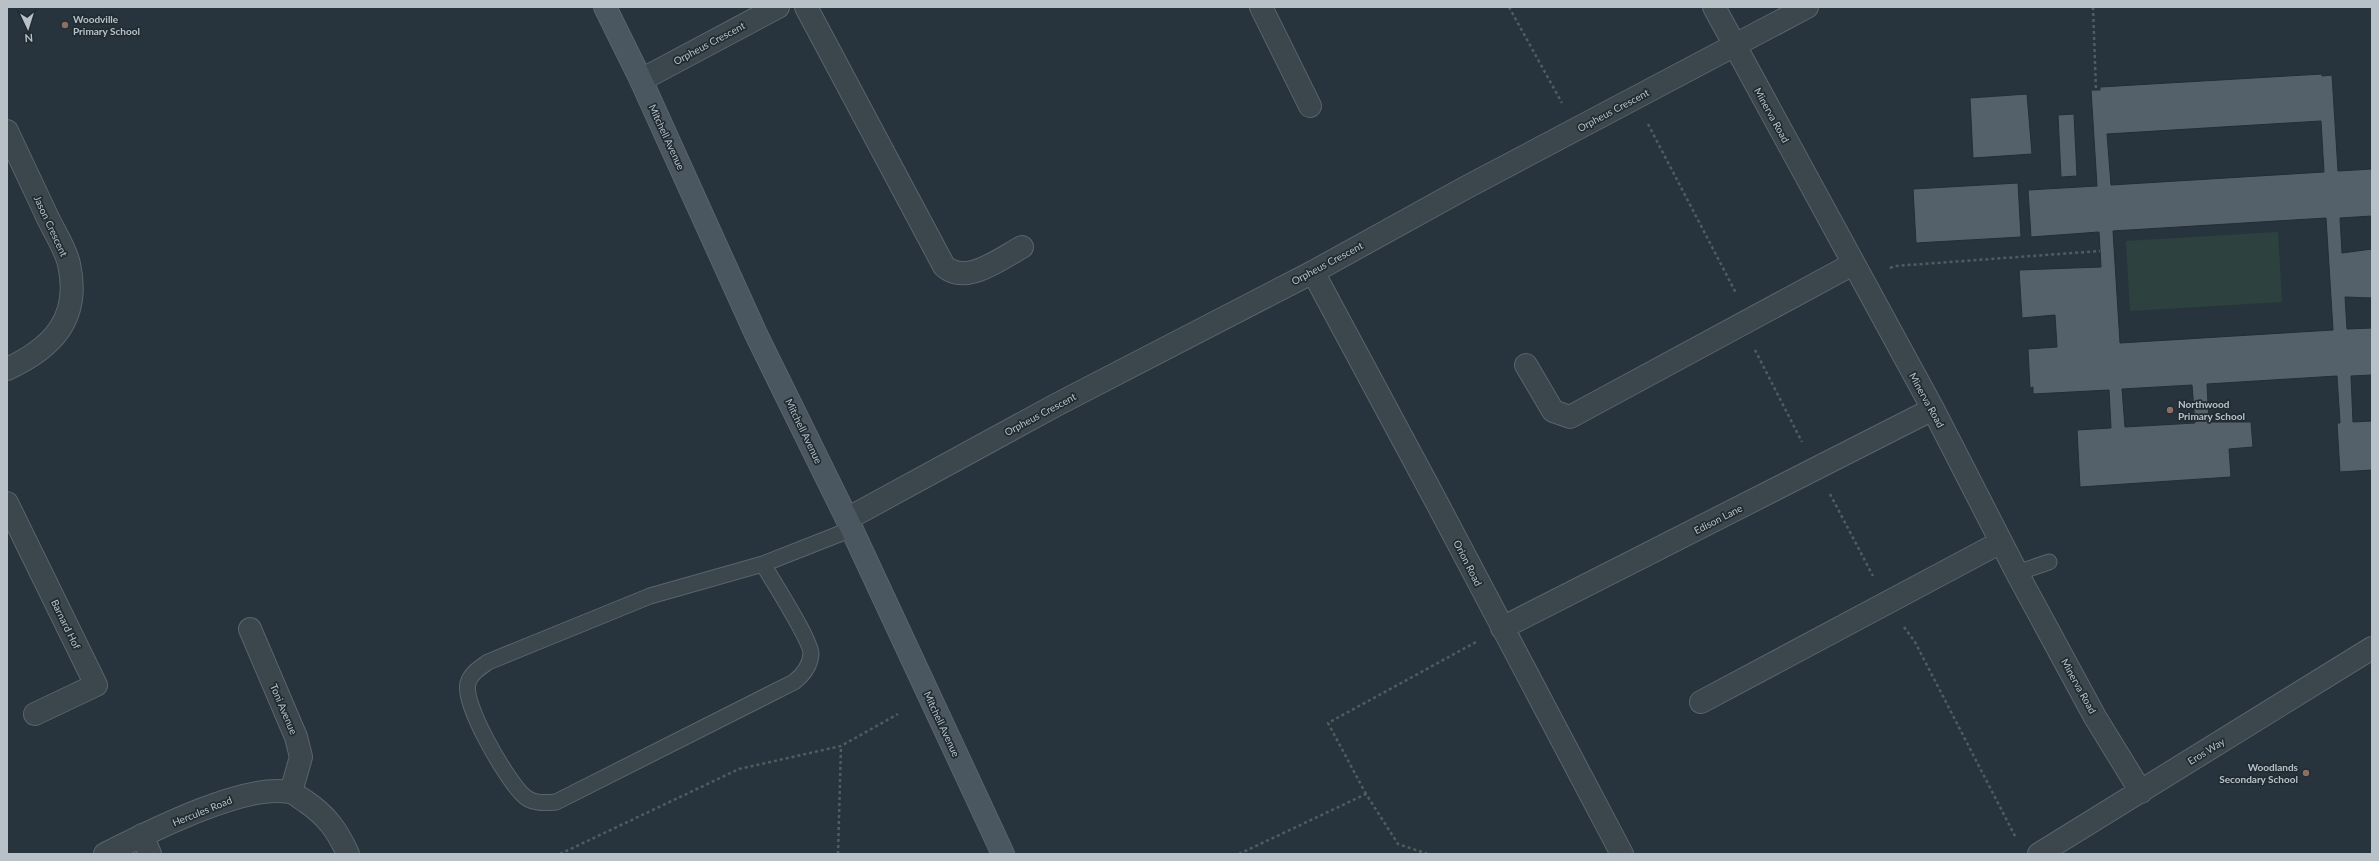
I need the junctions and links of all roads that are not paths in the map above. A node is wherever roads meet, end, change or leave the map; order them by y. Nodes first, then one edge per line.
1 (605, 7) edge
2 (778, 7) edge
3 (806, 7) edge
4 (1261, 7) edge
5 (1714, 7) edge
6 (1807, 7) edge
7 (1734, 45) junction
8 (641, 80) junction
9 (1310, 106) dead end
10 (7, 131) edge
11 (1022, 247) dead end
12 (1313, 272) junction
13 (1858, 274) junction
14 (1526, 365) dead end
15 (7, 369) edge
16 (1933, 409) junction
17 (7, 503) edge
18 (849, 524) junction
19 (2001, 542) junction
20 (2049, 562) dead end
21 (763, 564) junction
22 (2017, 573) junction
23 (1502, 628) junction
24 (250, 629) dead end
25 (2372, 648) edge
26 (1701, 702) dead end
27 (35, 714) dead end
28 (291, 792) junction
29 (2141, 792) junction
30 (146, 845) edge
31 (105, 854) edge
32 (348, 854) edge
33 (1003, 854) edge
34 (1622, 854) edge
35 (2039, 854) edge

1 - 8 street, Mitchell Avenue
2 - 8 street, Orpheus Crescent
3 - 11 street
4 - 9 street
5 - 7 street, Minerva Road
6 - 7 street, Orpheus Crescent
7 - 12 street, Orpheus Crescent
7 - 13 street, Minerva Road
8 - 18 street, Mitchell Avenue
10 - 15 street, Jason Crescent
12 - 18 street, Orpheus Crescent
12 - 23 street, Orion Road
13 - 14 street
13 - 16 street, Minerva Road
16 - 19 street, Minerva Road
16 - 23 street, Edison Lane
17 - 27 street, Barnard Hof
18 - 21 lane
18 - 33 street, Mitchell Avenue
19 - 22 street, Minerva Road
19 - 26 street
20 - 22 lane
21 - 21 lane
22 - 29 street, Minerva Road
23 - 34 street, Orion Road
24 - 28 street, Toni Avenue
25 - 29 street, Eros Way
28 - 30 street, Hercules Road
28 - 32 street, Hercules Road
29 - 35 street, Eros Way
30 - 31 street, Hercules Road

